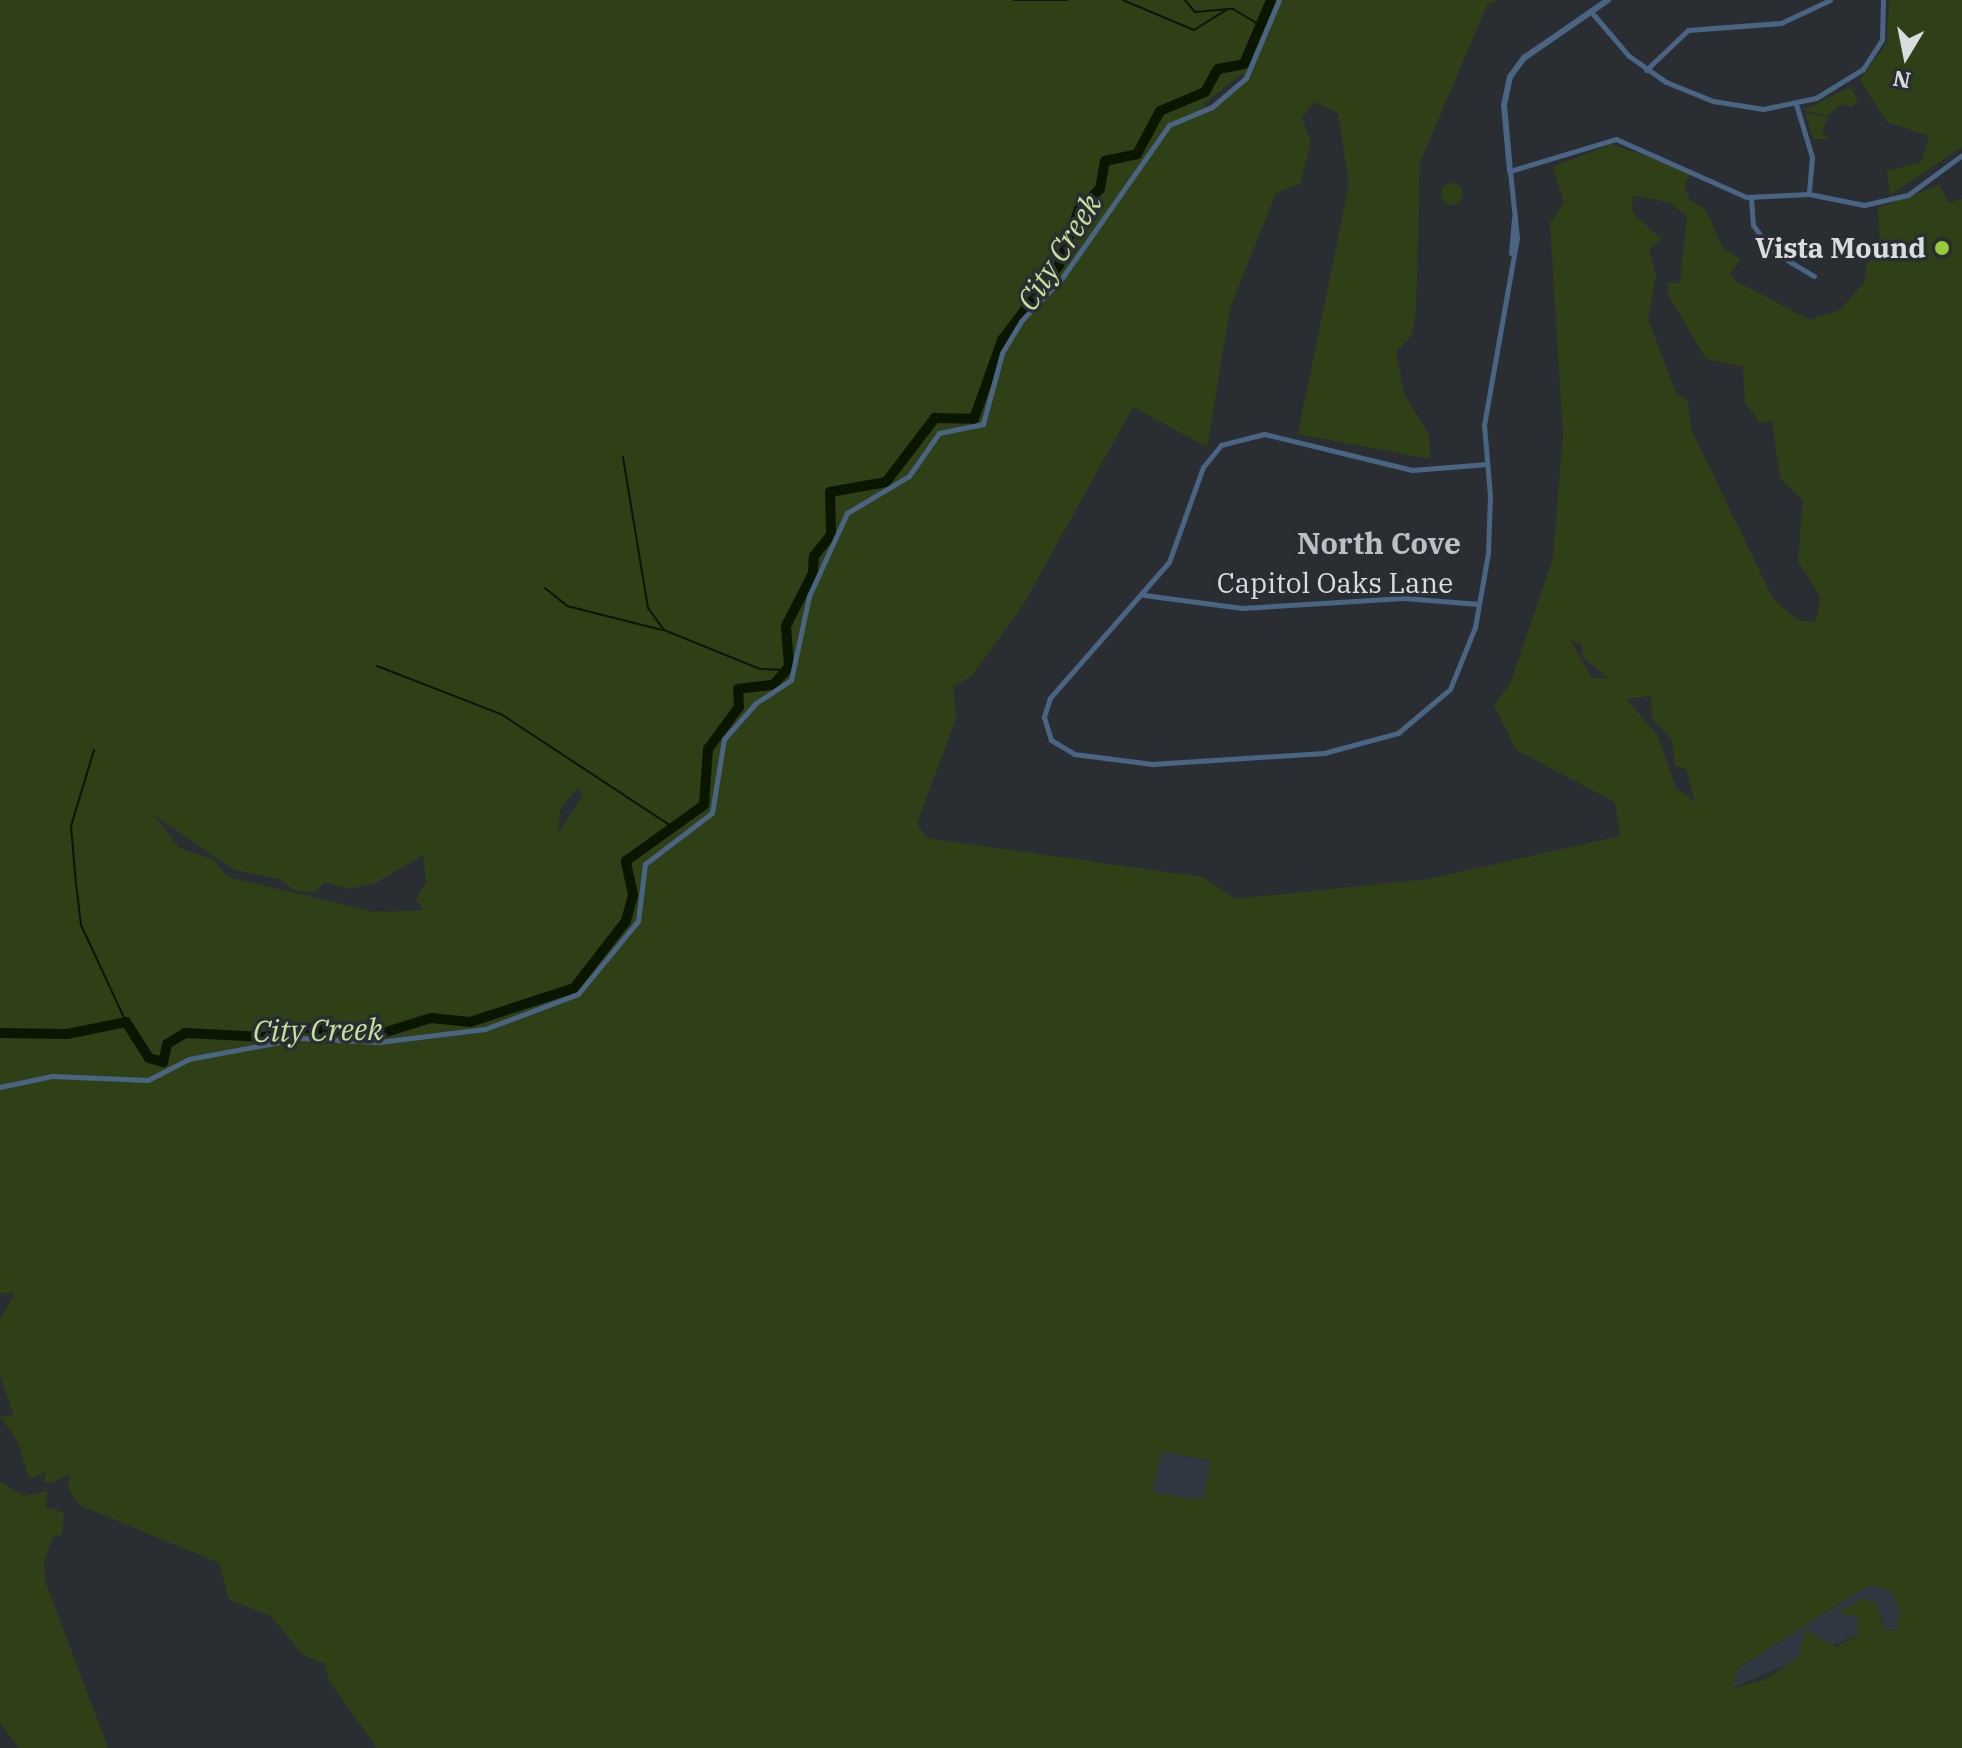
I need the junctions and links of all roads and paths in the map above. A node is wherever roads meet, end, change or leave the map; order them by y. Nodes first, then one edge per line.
1 (1279, 0) edge
2 (1608, 0) edge
3 (1830, 0) edge
4 (1883, 0) edge
5 (1593, 14) junction
6 (1646, 70) junction
7 (1796, 104) junction
8 (1962, 155) edge
9 (1510, 171) junction
10 (1809, 194) junction
11 (1751, 198) junction
12 (1814, 276) dead end
13 (1487, 464) junction
14 (1144, 595) junction
15 (1479, 604) junction
16 (0, 1087) edge

1 - 16 street
2 - 5 street
3 - 6 street
4 - 7 street
5 - 6 street
5 - 9 street
6 - 7 street
7 - 10 street
8 - 10 street
9 - 11 street
9 - 13 street
10 - 11 street
11 - 12 street
13 - 14 street
13 - 15 street
14 - 15 street, Capitol Oaks Lane
14 - 15 street

